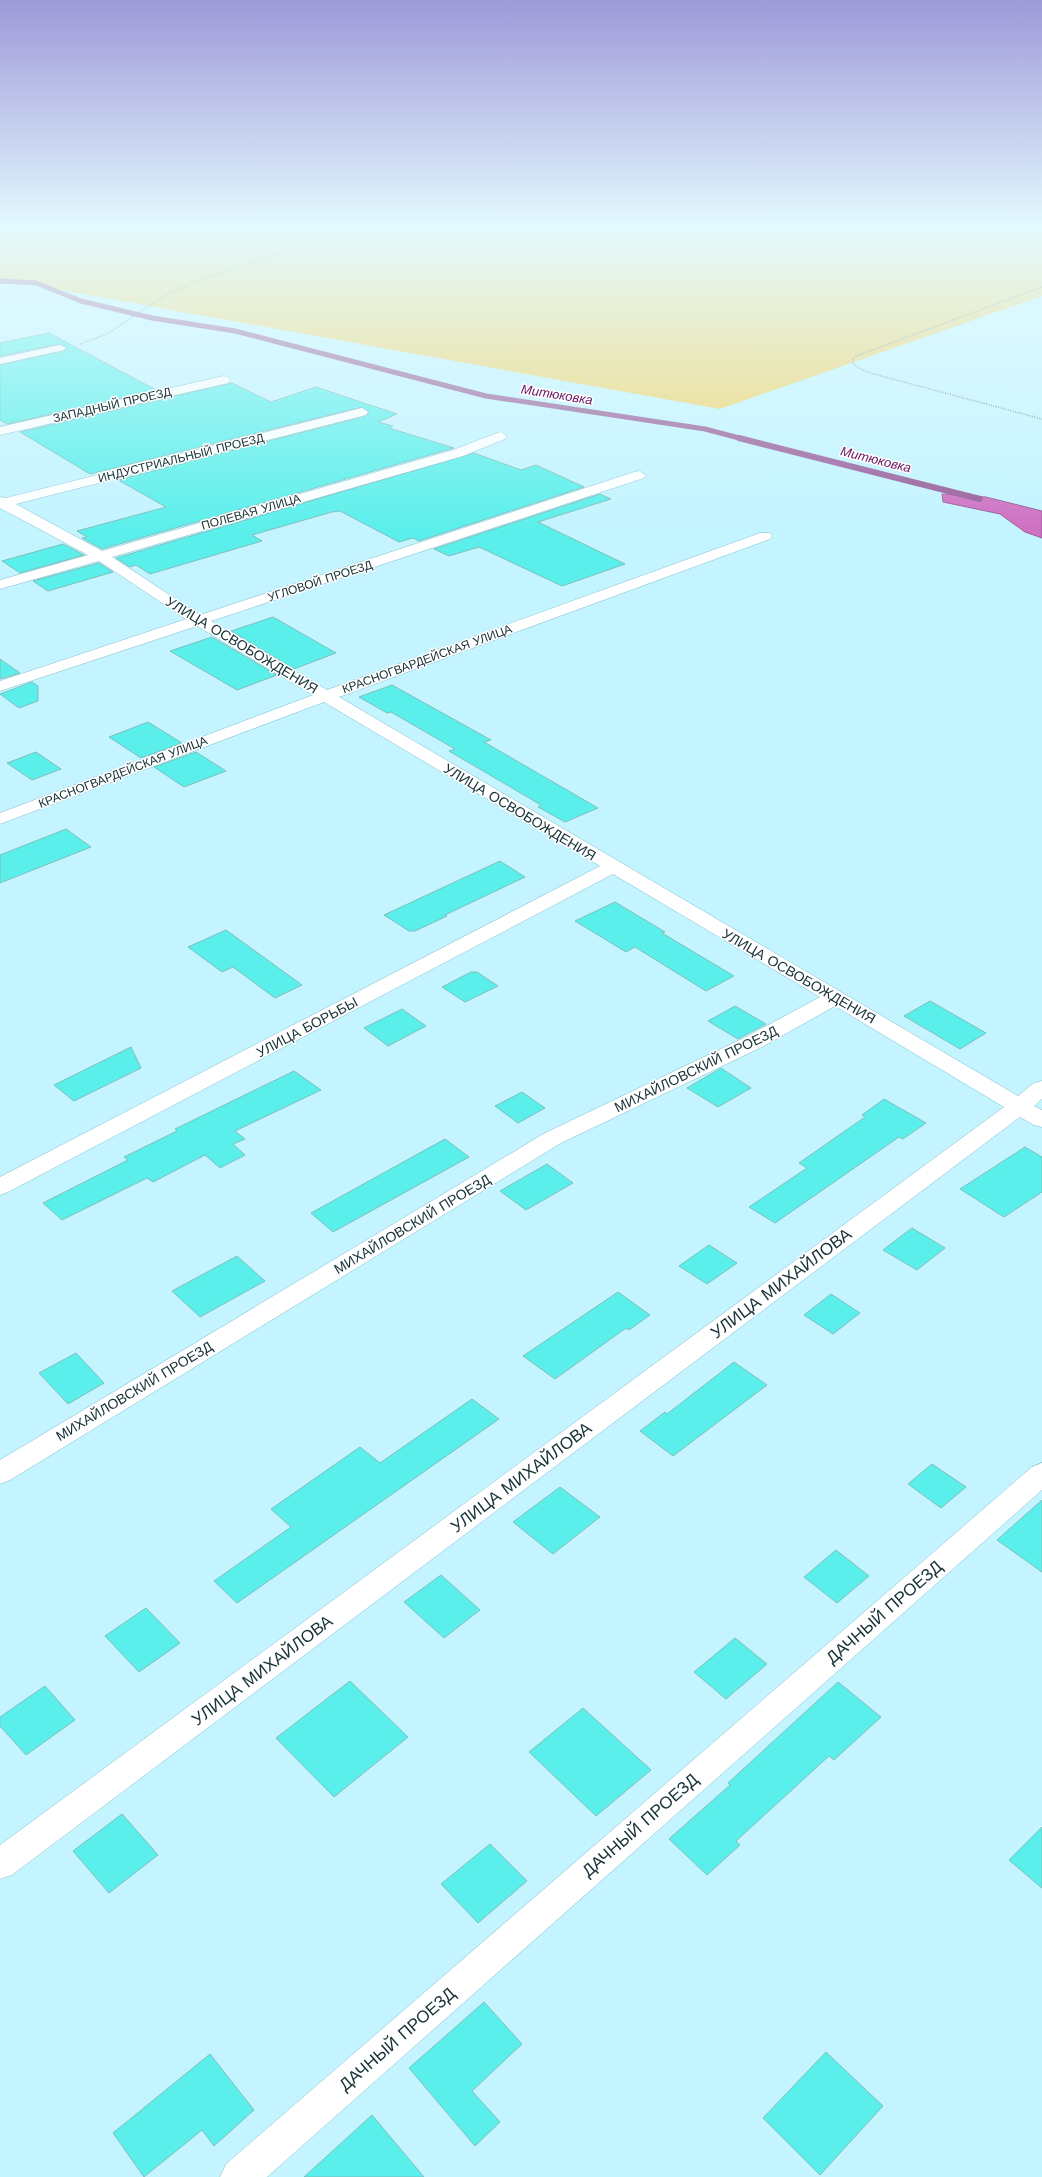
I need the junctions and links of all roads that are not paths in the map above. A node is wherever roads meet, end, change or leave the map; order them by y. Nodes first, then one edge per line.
1 (60, 348) road end
2 (0, 361) edge
3 (224, 380) dead end
4 (362, 412) dead end
5 (0, 430) edge
6 (501, 436) dead end
7 (639, 475) dead end
8 (1, 503) edge
9 (765, 536) dead end
10 (101, 556) junction
11 (0, 585) edge
12 (199, 621) junction
13 (0, 686) edge
14 (326, 696) junction
15 (0, 819) edge
16 (613, 867) junction
17 (836, 997) junction
18 (1042, 1088) edge
19 (1031, 1113) edge
20 (0, 1187) edge
21 (0, 1473) edge
22 (1042, 1474) edge
23 (0, 1864) edge
24 (239, 2177) edge

1 - 2 street
3 - 5 street, ЗАПАДНЫЙ ПРОЕЗД
4 - 8 street, ИНДУСТРИАЛЬНЫЙ ПРОЕЗД
6 - 10 street, ПОЛЕВАЯ УЛИЦА
7 - 12 street, УГЛОВОЙ ПРОЕЗД
8 - 10 street, УЛИЦА ОСВОБОЖДЕНИЯ
9 - 14 street, КРАСНОГВАРДЕЙСКАЯ УЛИЦА
10 - 11 street, ПОЛЕВАЯ УЛИЦА
10 - 12 street, УЛИЦА ОСВОБОЖДЕНИЯ
12 - 13 street, УГЛОВОЙ ПРОЕЗД
12 - 14 street, УЛИЦА ОСВОБОЖДЕНИЯ
14 - 15 street, КРАСНОГВАРДЕЙСКАЯ УЛИЦА
14 - 16 street, УЛИЦА ОСВОБОЖДЕНИЯ
16 - 17 street, УЛИЦА ОСВОБОЖДЕНИЯ
16 - 20 street, УЛИЦА БОРЬБЫ
17 - 19 street, УЛИЦА ОСВОБОЖДЕНИЯ
17 - 21 street, МИХАЙЛОВСКИЙ ПРОЕЗД
18 - 19 street, УЛИЦА МИХАЙЛОВА
19 - 23 street, УЛИЦА МИХАЙЛОВА
22 - 24 street, ДАЧНЫЙ ПРОЕЗД

